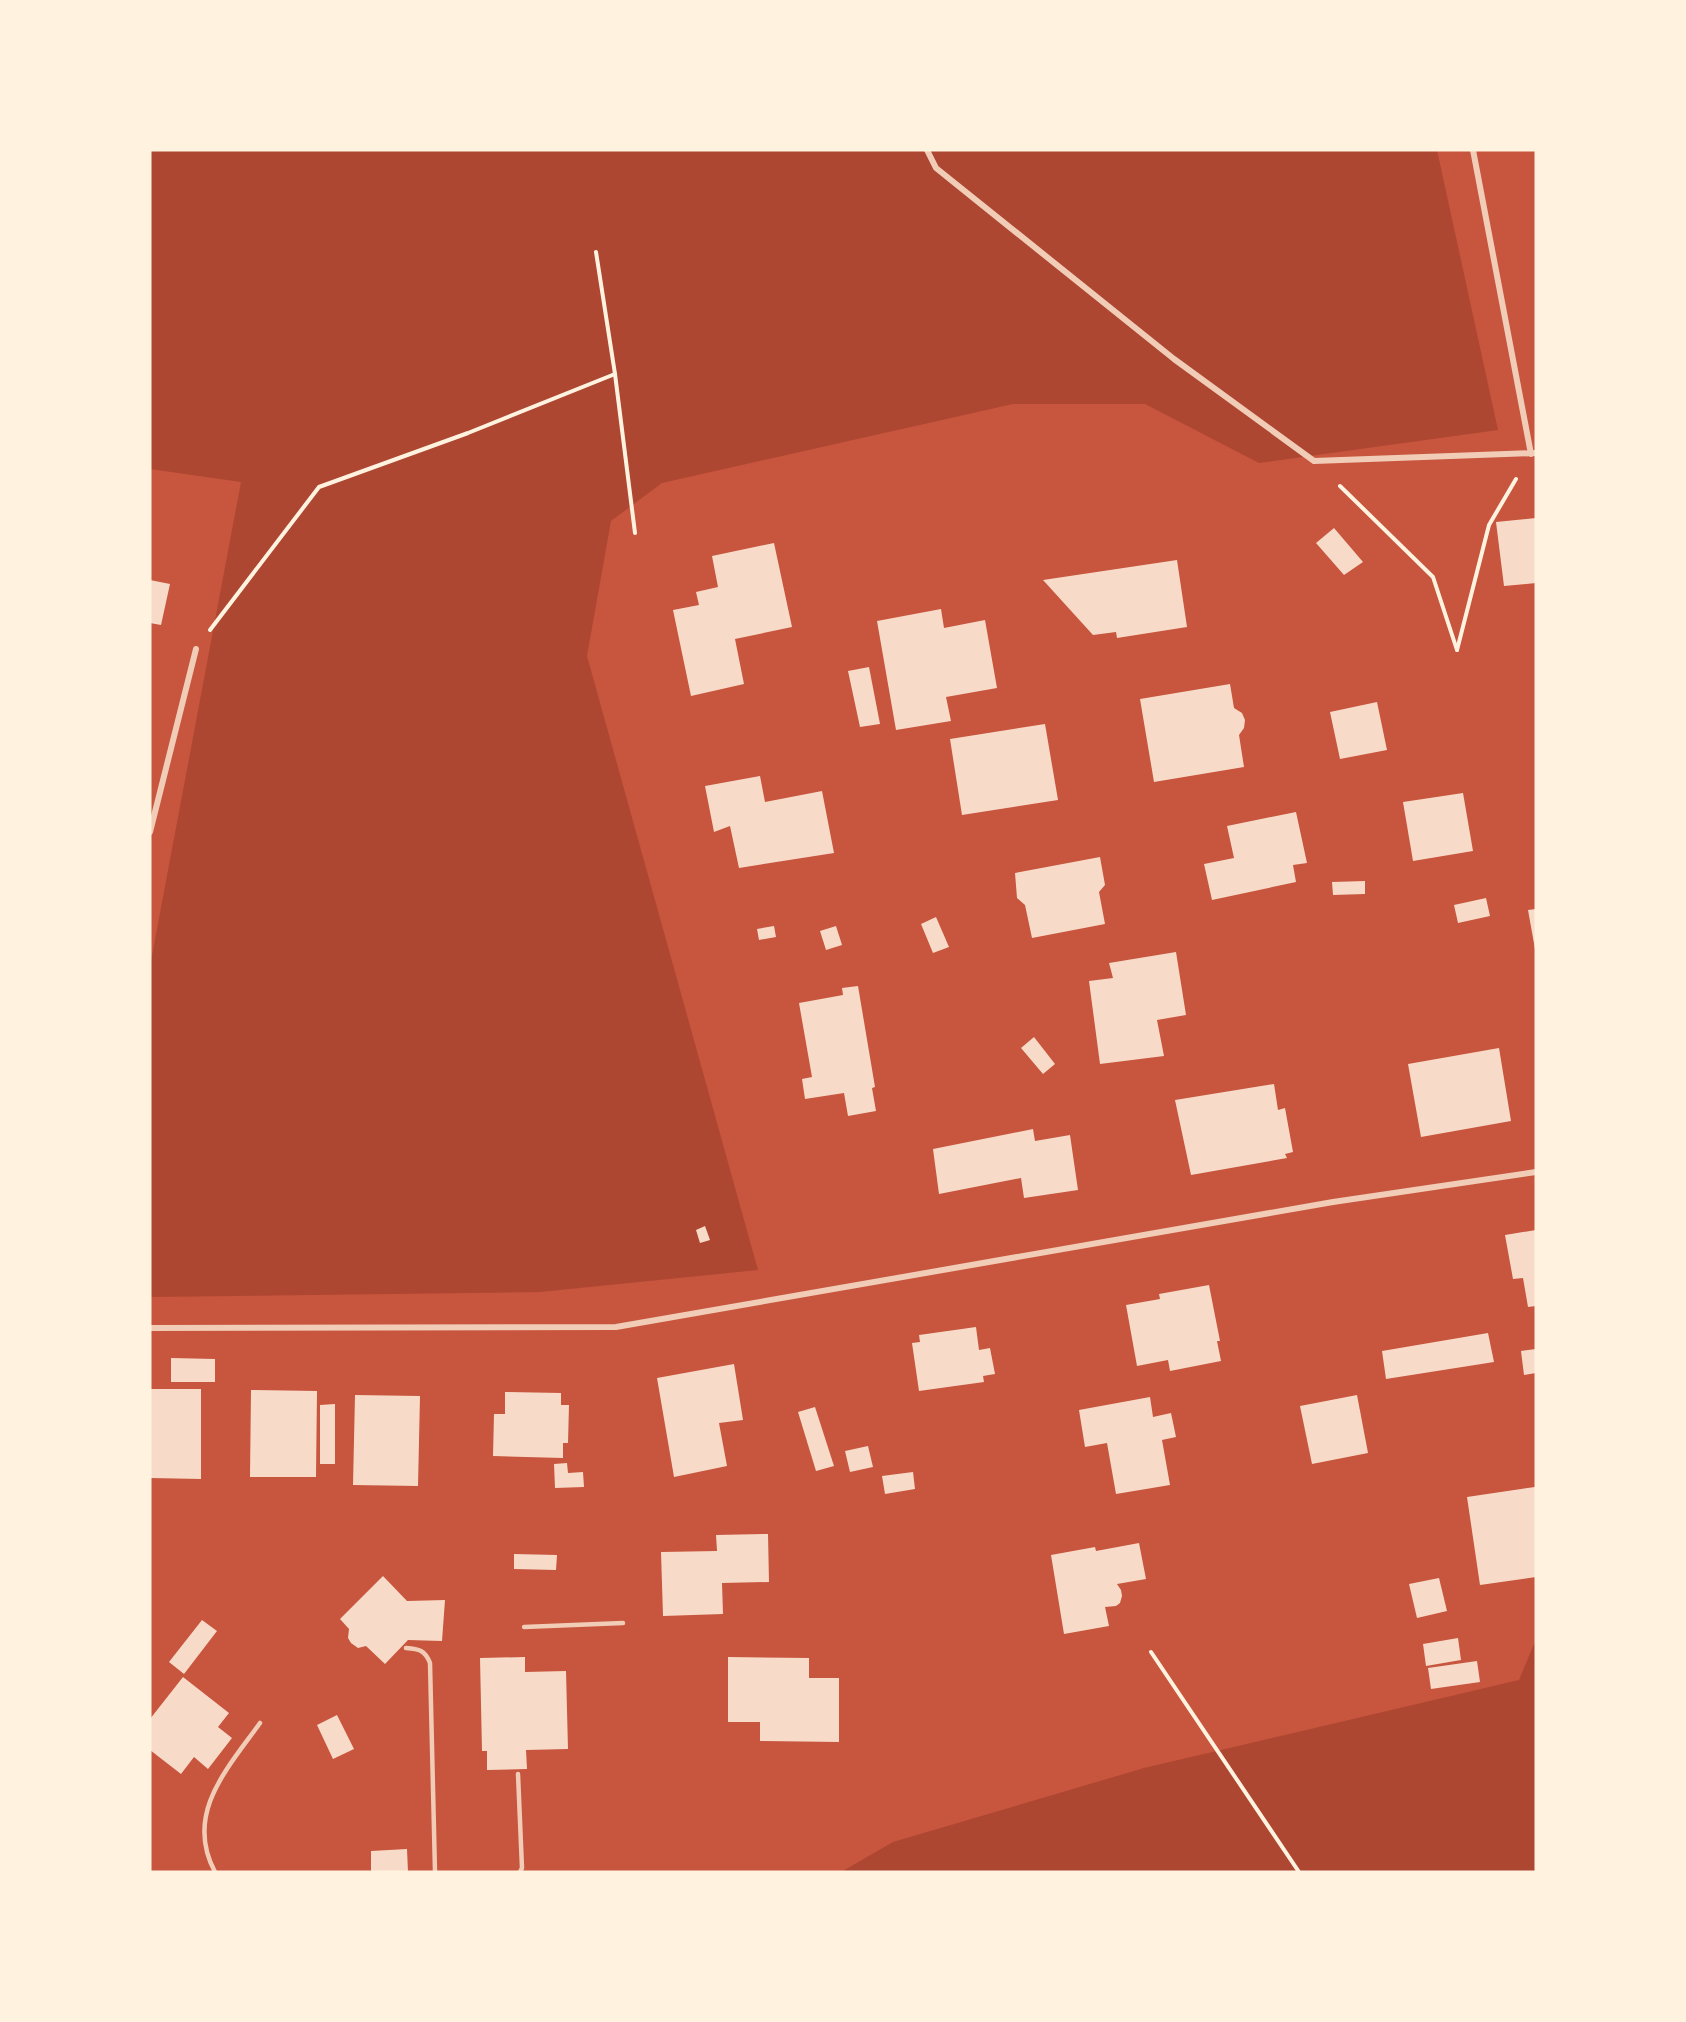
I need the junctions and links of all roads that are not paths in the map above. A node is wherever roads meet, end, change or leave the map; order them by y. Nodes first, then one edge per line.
1 (927, 150) edge
2 (1473, 150) edge
3 (1533, 453) edge
4 (196, 649) road end
5 (150, 831) edge
6 (1536, 1172) edge
7 (150, 1328) edge
8 (623, 1623) dead end
9 (524, 1627) dead end
10 (406, 1648) dead end
11 (260, 1723) dead end
12 (518, 1774) dead end
13 (215, 1872) edge
14 (435, 1872) edge
15 (520, 1872) edge

1 - 3 street
2 - 3 street
4 - 5 street
6 - 7 street
8 - 9 lane
10 - 14 lane
11 - 13 lane
12 - 15 lane

